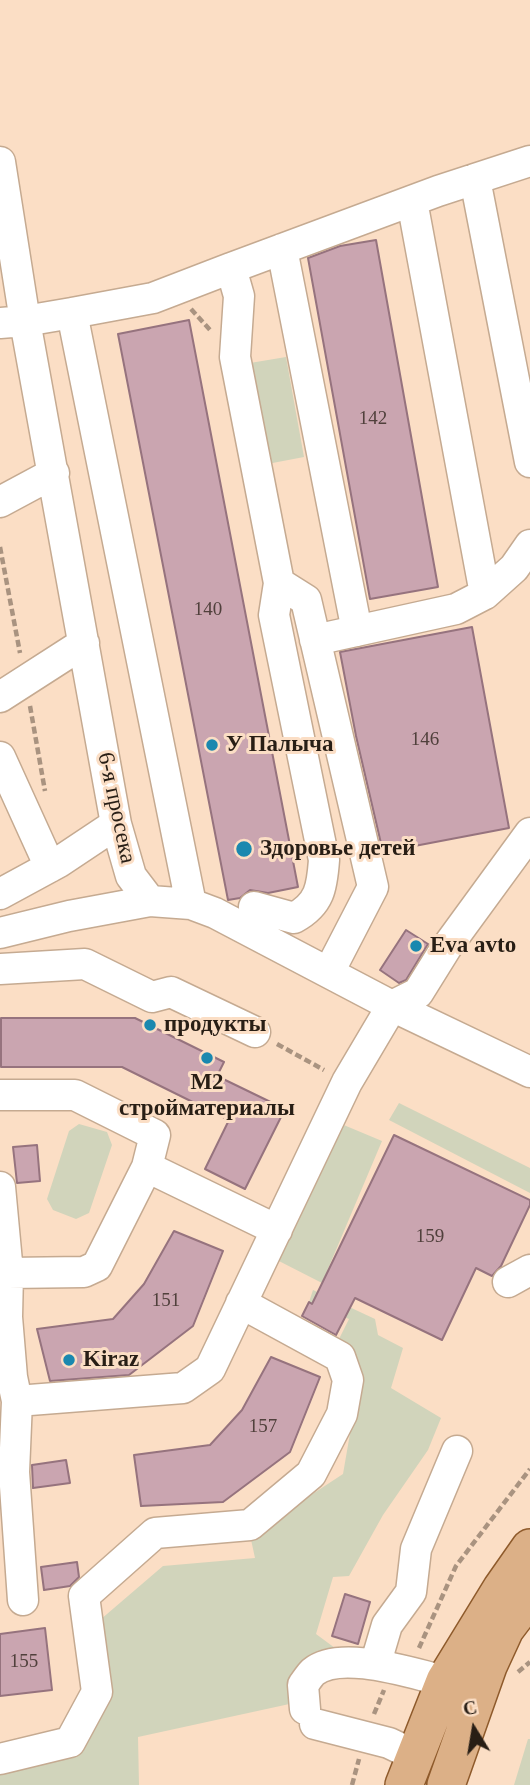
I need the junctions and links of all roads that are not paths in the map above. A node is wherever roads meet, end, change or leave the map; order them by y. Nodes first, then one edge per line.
1 (530, 161) edge
2 (0, 162) edge
3 (475, 179) junction
4 (412, 201) junction
5 (282, 249) junction
6 (231, 268) junction
7 (72, 313) junction
8 (12, 322) edge
9 (530, 462) edge
10 (54, 473) junction
11 (0, 502) edge
12 (530, 545) edge
13 (279, 583) junction
14 (485, 594) junction
15 (357, 631) junction
16 (315, 640) junction
17 (84, 643) junction
18 (0, 697) edge
19 (0, 757) edge
20 (116, 824) junction
21 (530, 833) edge
22 (50, 867) junction
23 (0, 894) edge
24 (150, 901) junction
25 (191, 904) junction
26 (254, 907) dead end
27 (0, 933) edge
28 (0, 969) edge
29 (329, 972) junction
30 (392, 1006) junction
31 (255, 1032) road end
32 (530, 1072) edge
33 (0, 1096) edge
34 (147, 1167) junction
35 (0, 1187) edge
36 (277, 1230) junction
37 (8, 1273) junction
38 (241, 1303) junction
39 (3, 1318) edge
40 (17, 1401) junction
41 (457, 1451) dead end
42 (7, 1473) edge
43 (530, 1548) edge
44 (530, 1596) edge
45 (23, 1600) dead end
46 (518, 1632) edge
47 (387, 1667) junction
48 (445, 1681) junction
49 (0, 1759) edge
50 (409, 1770) edge
51 (446, 1785) edge

1 - 3 street
2 - 8 street, 6-я просека
3 - 4 street
3 - 9 street
4 - 5 street
4 - 14 street
5 - 6 street
5 - 15 street
6 - 7 street
6 - 13 street
7 - 8 street
7 - 25 street
8 - 10 street, 6-я просека
10 - 11 street
10 - 17 street, 6-я просека
12 - 14 street
13 - 16 street
13 - 26 street
14 - 15 street
15 - 16 street
16 - 29 street
17 - 18 street
17 - 20 street, 6-я просека
19 - 22 street
20 - 22 street
20 - 24 street, 6-я просека
21 - 30 street
22 - 23 street
24 - 25 street
24 - 27 street
25 - 29 street
28 - 31 street
29 - 30 street
30 - 32 street
30 - 36 street
33 - 34 street
34 - 36 street
34 - 37 street
35 - 37 street
36 - 38 street
37 - 39 street
38 - 40 street
38 - 49 street
39 - 40 street
40 - 42 street
41 - 47 street
42 - 45 street
43 - 48 main road
44 - 46 main road
46 - 51 main road
47 - 48 street
47 - 50 street
48 - 50 main road

